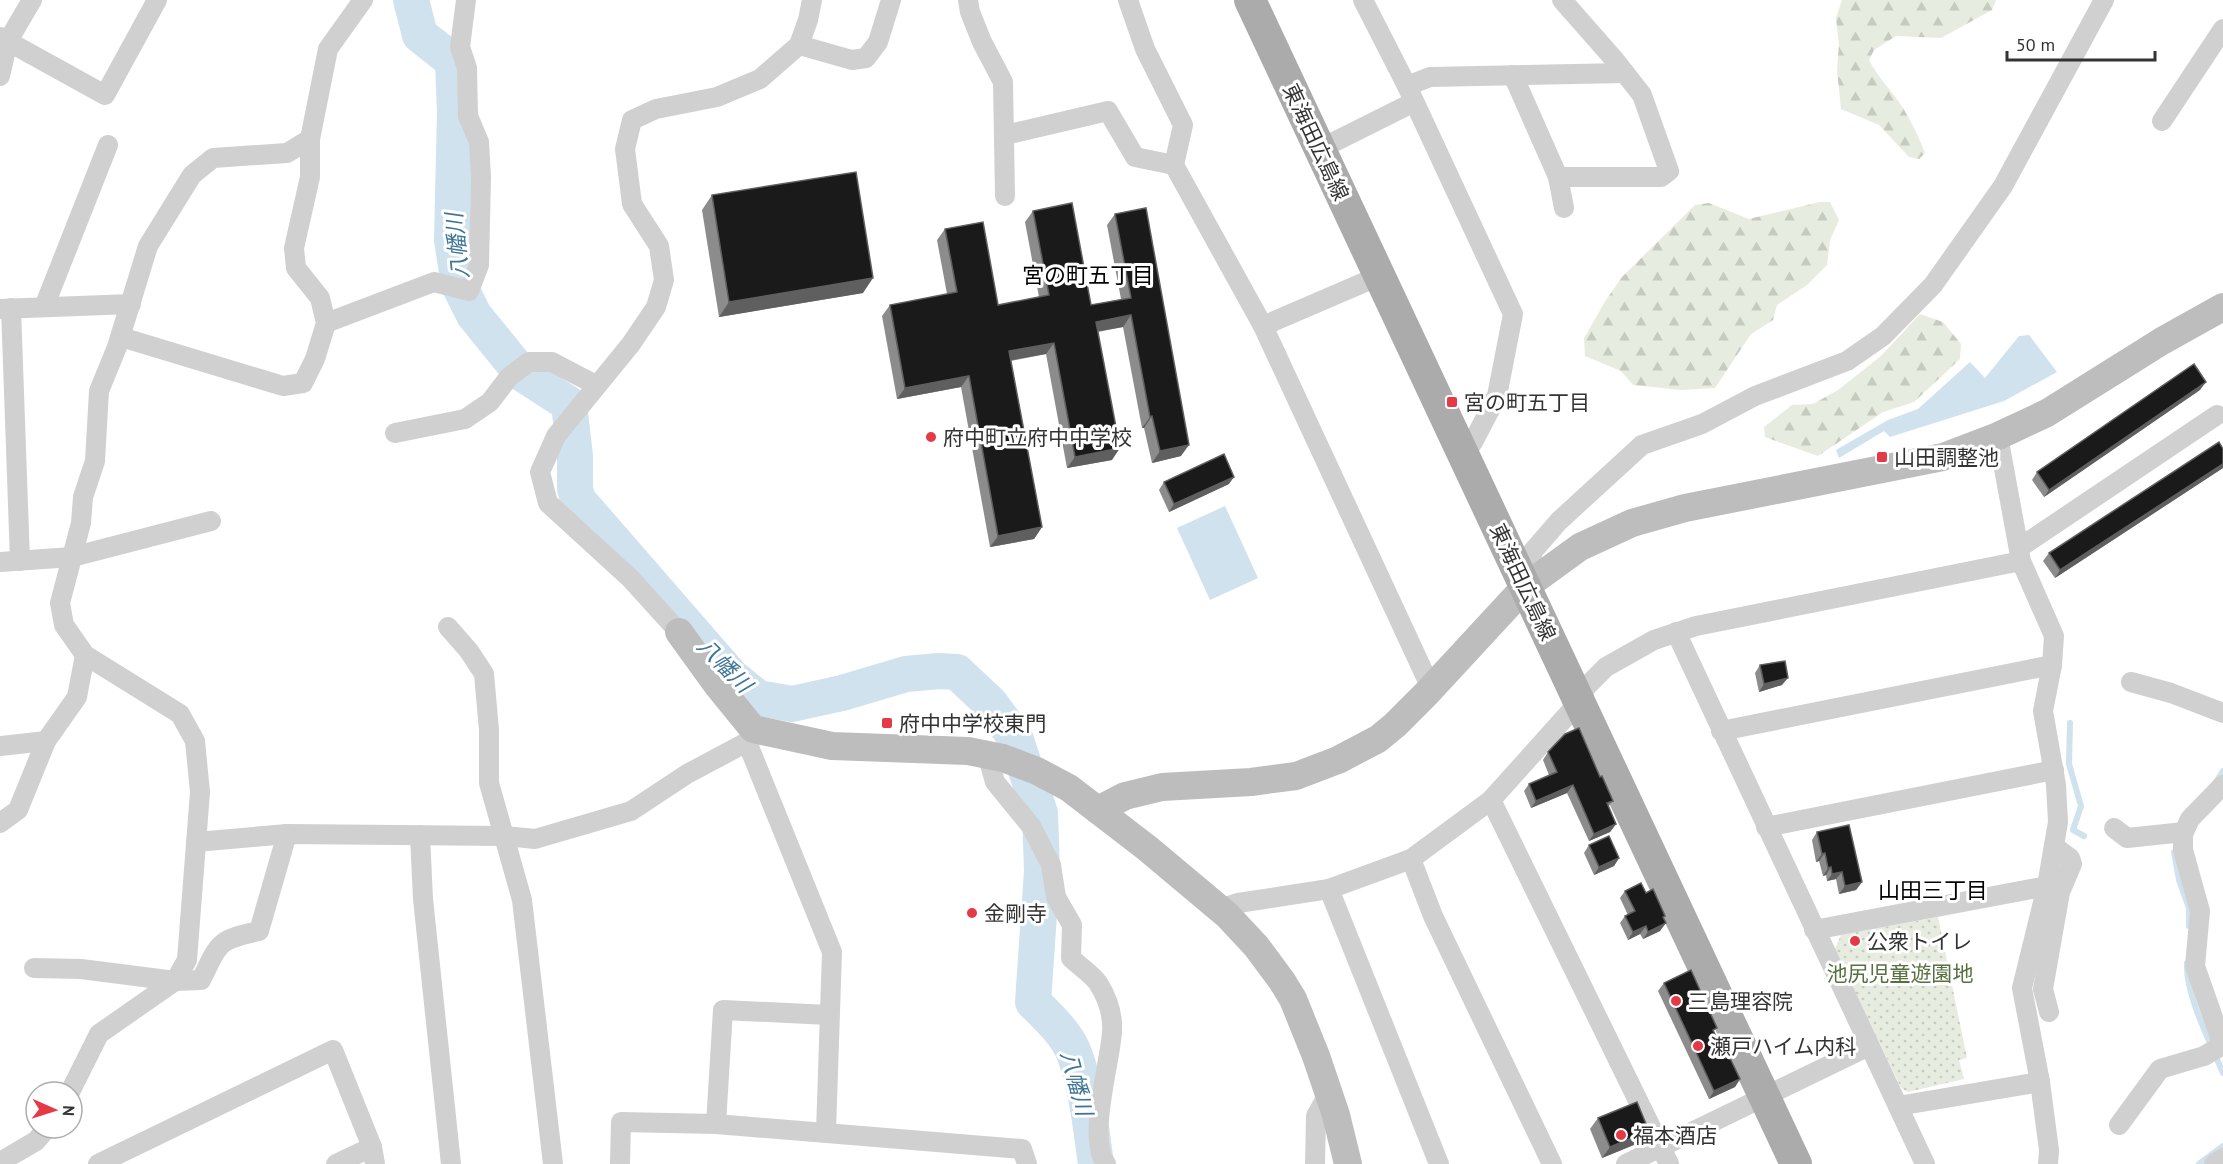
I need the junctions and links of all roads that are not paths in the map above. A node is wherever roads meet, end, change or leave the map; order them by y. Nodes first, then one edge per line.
1 (32, 0) edge
2 (157, 0) edge
3 (363, 0) edge
4 (466, 0) edge
5 (812, 0) edge
6 (891, 0) edge
7 (968, 0) edge
8 (1128, 0) edge
9 (1250, 0) edge
10 (1363, 0) edge
11 (1562, 0) edge
12 (2104, 0) edge
13 (2223, 29) edge
14 (4, 39) edge
15 (799, 45) junction
16 (1625, 74) junction
17 (1513, 75) junction
18 (0, 76) edge
19 (1411, 94) junction
20 (2162, 121) dead end
21 (1005, 135) junction
22 (310, 139) junction
23 (108, 145) dead end
24 (1320, 149) junction
25 (1174, 165) junction
26 (1558, 177) junction
27 (1005, 196) dead end
28 (1564, 208) dead end
29 (1379, 276) junction
30 (130, 304) junction
31 (44, 307) junction
32 (2223, 307) edge
33 (6, 308) edge
34 (326, 323) junction
35 (1263, 326) junction
36 (121, 337) junction
37 (596, 384) junction
38 (2217, 415) dead end
39 (395, 433) dead end
40 (1998, 436) junction
41 (1464, 454) junction
42 (211, 521) dead end
43 (2020, 555) junction
44 (72, 557) junction
45 (10, 561) edge
46 (1525, 587) junction
47 (448, 627) dead end
48 (679, 632) joint
49 (1676, 632) junction
50 (84, 655) junction
51 (2052, 665) junction
52 (2131, 682) dead end
53 (1431, 688) junction
54 (1578, 700) junction
55 (2223, 713) edge
56 (1721, 731) junction
57 (750, 736) junction
58 (46, 741) junction
59 (0, 746) edge
60 (987, 754) junction
61 (2054, 770) junction
62 (2223, 785) edge
63 (1491, 800) junction
64 (1098, 810) junction
65 (0, 823) edge
66 (1766, 827) junction
67 (2114, 828) dead end
68 (2183, 832) junction
69 (287, 834) junction
70 (420, 835) junction
71 (505, 836) junction
72 (196, 842) junction
73 (2055, 847) junction
74 (1411, 859) junction
75 (2047, 886) junction
76 (1329, 889) junction
77 (1220, 909) junction
78 (1814, 930) junction
79 (34, 968) dead end
80 (175, 981) junction
81 (2049, 1012) dead end
82 (829, 1015) junction
83 (1869, 1046) junction
84 (2218, 1048) edge
85 (76, 1080) edge
86 (2040, 1082) junction
87 (1329, 1093) junction
88 (1764, 1096) junction
89 (1898, 1106) junction
90 (716, 1124) junction
91 (2120, 1125) dead end
92 (826, 1132) junction
93 (37, 1140) edge
94 (374, 1155) edge
95 (1666, 1156) edge
96 (2223, 1158) edge
97 (0, 1162) edge
98 (98, 1164) edge
99 (336, 1164) edge
100 (451, 1164) edge
101 (553, 1164) edge
102 (620, 1164) edge
103 (1027, 1164) edge
104 (1106, 1164) edge
105 (1316, 1164) edge
106 (1348, 1164) edge
107 (1439, 1164) edge
108 (1552, 1164) edge
109 (1626, 1164) edge
110 (1796, 1164) edge
111 (1925, 1164) edge
112 (2048, 1164) edge
113 (2214, 1164) edge

1 - 14 street
2 - 14 street
3 - 22 street
4 - 34 street
5 - 15 street
6 - 15 street
7 - 21 street
8 - 25 street
9 - 24 main road, 東海田広島線
10 - 19 street
11 - 16 street
12 - 46 street
13 - 20 street
14 - 18 street
15 - 37 street
16 - 17 street
16 - 26 street
17 - 19 street
17 - 26 street
19 - 24 street
19 - 41 street
21 - 25 street
21 - 27 street
22 - 30 street
22 - 34 street
23 - 31 street
24 - 29 main road, 東海田広島線
25 - 35 street
26 - 28 street
29 - 35 street
29 - 41 main road, 東海田広島線
30 - 31 street
30 - 36 street
31 - 33 street
32 - 40 street
33 - 45 street
34 - 36 street
35 - 53 street
36 - 44 street
37 - 39 street
37 - 48 street
38 - 43 street
40 - 43 street
40 - 46 street
41 - 46 main road, 東海田広島線
42 - 44 street
43 - 49 street
43 - 51 street
44 - 45 street
44 - 50 street
46 - 53 street
46 - 54 main road, 東海田広島線
47 - 71 street
48 - 57 street
49 - 54 street
49 - 56 street
50 - 58 street
50 - 72 street
51 - 56 street
51 - 61 street
52 - 55 street
53 - 64 street
54 - 63 street
54 - 88 main road, 東海田広島線
56 - 66 street
57 - 60 street
57 - 71 street
57 - 82 street
58 - 59 street
58 - 65 street
60 - 64 street
60 - 104 street
61 - 66 street
61 - 73 street
62 - 68 street
63 - 74 street
63 - 95 street
64 - 77 street
66 - 78 street
67 - 68 street
68 - 84 street
69 - 70 street
69 - 72 street
69 - 80 street
70 - 71 street
70 - 100 street
71 - 101 street
72 - 80 street
73 - 75 street
73 - 81 street
74 - 76 street
74 - 108 street
75 - 78 street
75 - 86 street
76 - 77 street
76 - 107 street
77 - 87 street
78 - 83 street
79 - 80 street
80 - 85 street
82 - 90 street
82 - 92 street
83 - 88 street
83 - 89 street
84 - 91 street
86 - 89 street
86 - 112 street
87 - 105 street
87 - 106 street
88 - 95 street
88 - 110 main road, 東海田広島線
89 - 111 street
90 - 92 street
90 - 102 street
92 - 103 street
93 - 97 street
94 - 98 street
94 - 99 street
95 - 109 street
96 - 113 street

